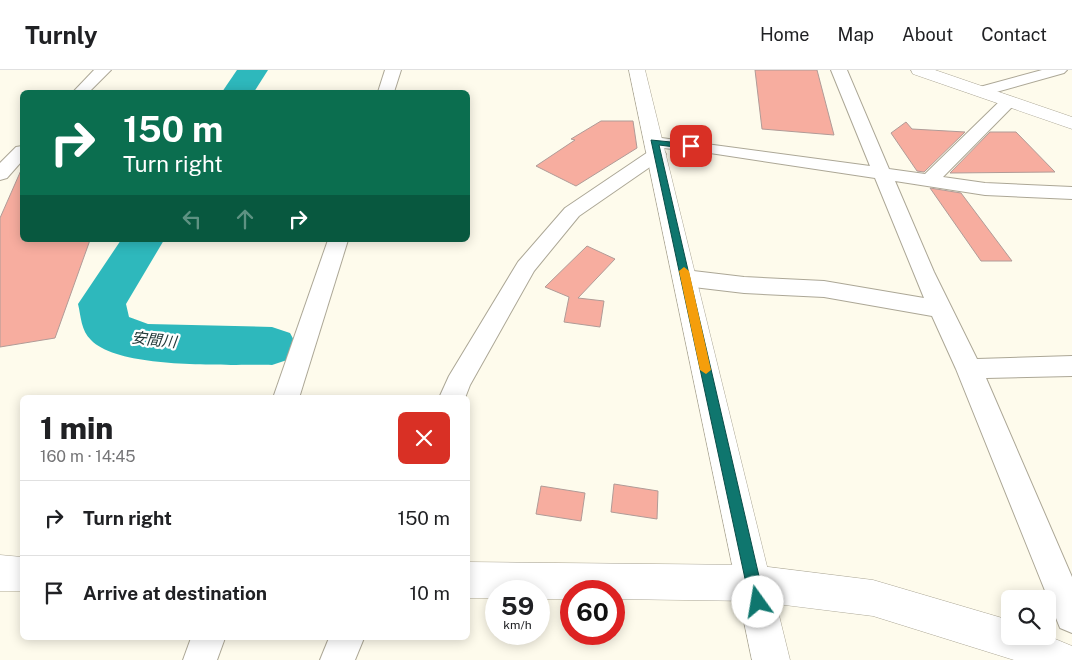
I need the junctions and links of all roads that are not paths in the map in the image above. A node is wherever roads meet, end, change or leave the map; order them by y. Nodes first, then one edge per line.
1 (103, 70) edge
2 (393, 70) edge
3 (637, 70) edge
4 (839, 70) edge
5 (919, 70) edge
6 (1059, 70) edge
7 (83, 90) edge
8 (387, 90) edge
9 (982, 91) junction
10 (1009, 101) junction
11 (1072, 123) edge
12 (656, 148) junction
13 (20, 153) edge
14 (0, 174) edge
15 (882, 174) junction
16 (930, 180) junction
17 (1072, 193) edge
18 (337, 242) edge
19 (685, 278) junction
20 (940, 309) junction
21 (1072, 366) edge
22 (969, 369) junction
23 (287, 395) edge
24 (453, 395) edge
25 (470, 580) edge
26 (753, 583) junction
27 (1072, 616) edge
28 (207, 640) edge
29 (346, 640) edge
30 (200, 660) edge
31 (337, 660) edge
32 (771, 660) edge
33 (1060, 660) edge

1 - 7 street
2 - 8 street
3 - 12 main road
4 - 15 street
5 - 9 main road
6 - 9 street
9 - 10 main road
10 - 11 main road
10 - 16 street
12 - 15 street
12 - 19 main road
12 - 24 street
13 - 14 street
15 - 16 street
15 - 20 street
16 - 17 street
18 - 23 street
19 - 20 street
19 - 26 main road
20 - 22 street
21 - 22 street
22 - 27 street
25 - 26 main road
26 - 32 main road
26 - 33 main road
28 - 30 street
29 - 31 street

